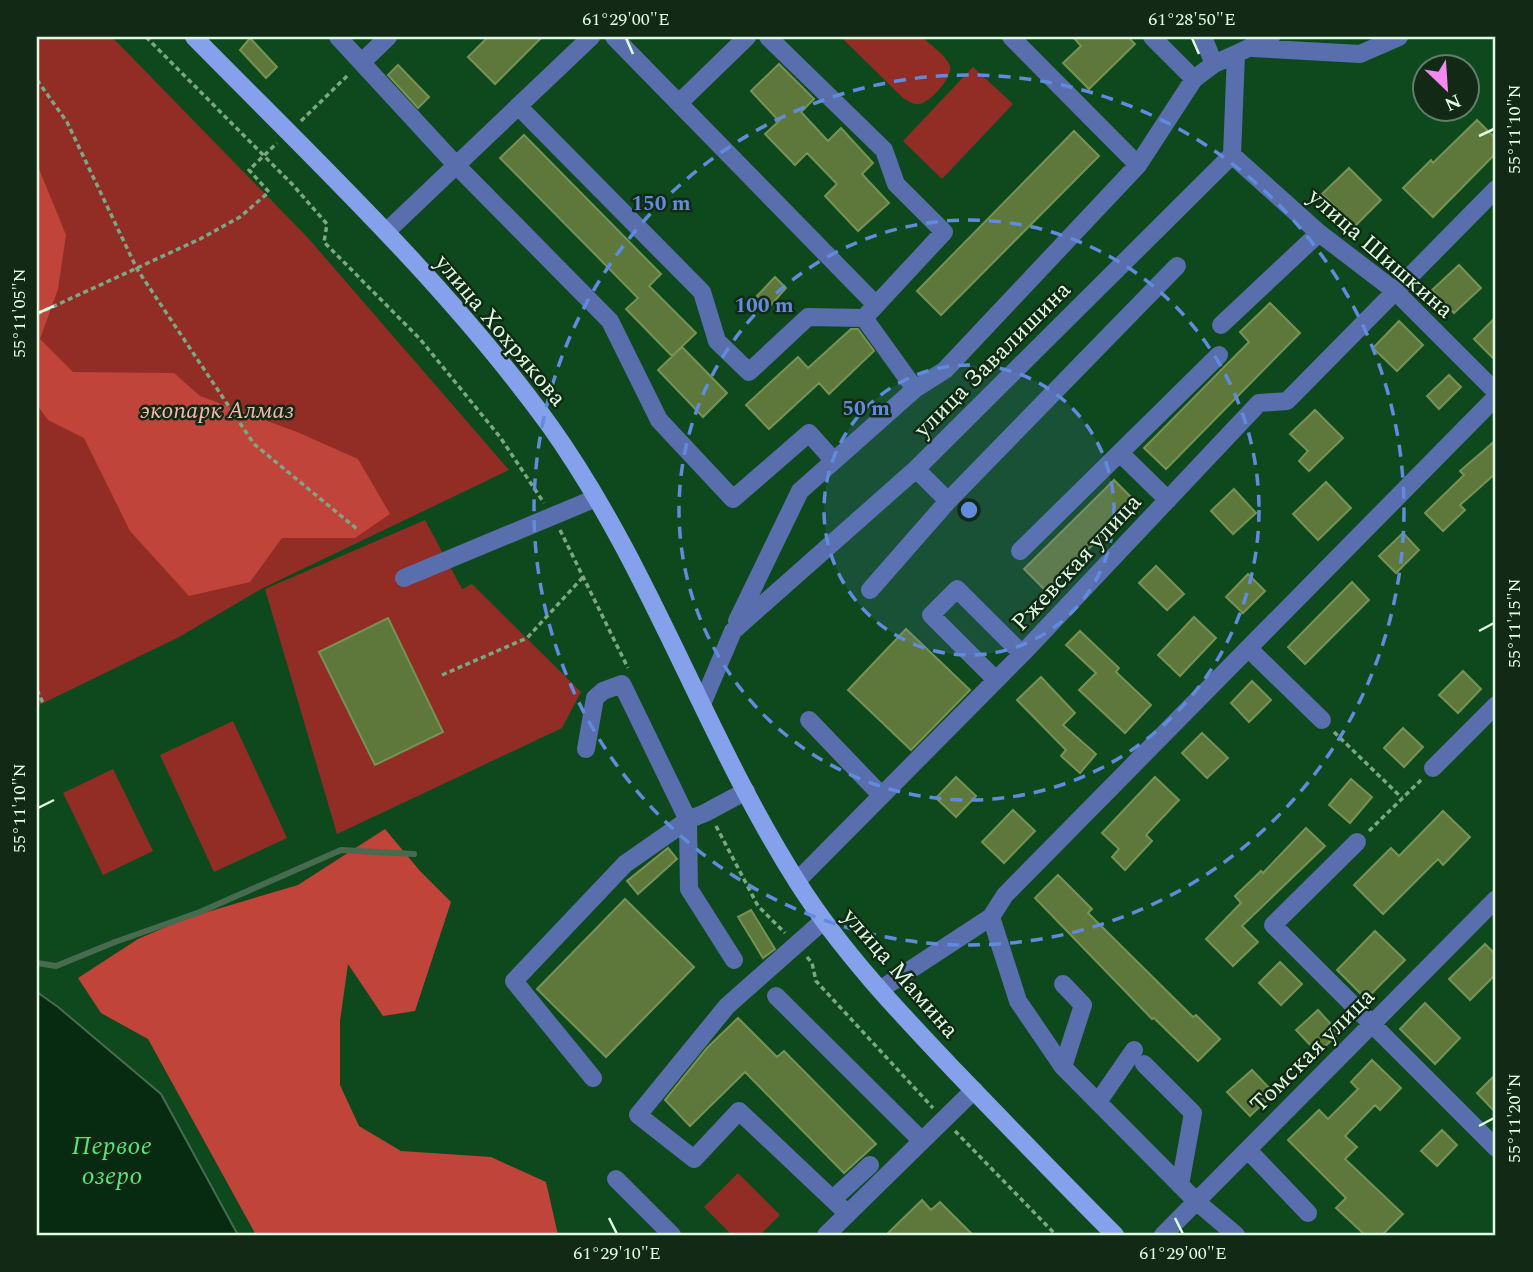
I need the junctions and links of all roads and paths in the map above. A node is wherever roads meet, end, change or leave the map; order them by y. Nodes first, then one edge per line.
1 (146, 37) edge
2 (194, 37) edge
3 (338, 37) edge
4 (388, 37) edge
5 (591, 37) edge
6 (614, 37) edge
7 (747, 37) edge
8 (768, 37) edge
9 (1011, 37) edge
10 (1152, 37) edge
11 (1203, 37) edge
12 (1271, 37) edge
13 (1399, 37) edge
14 (1243, 50) junction
15 (362, 62) junction
16 (1214, 64) junction
17 (1194, 79) junction
18 (37, 80) edge
19 (679, 103) junction
20 (518, 106) junction
21 (288, 133) junction
22 (1232, 155) junction
23 (456, 165) junction
24 (1138, 165) junction
25 (1496, 189) edge
26 (386, 232) junction
27 (1319, 233) junction
28 (1177, 267) dead end
29 (137, 269) junction
30 (1395, 291) junction
31 (870, 312) junction
32 (37, 314) edge
33 (1221, 325) dead end
34 (1219, 355) dead end
35 (915, 389) junction
36 (1496, 394) edge
37 (1120, 453) junction
38 (834, 461) junction
39 (916, 469) junction
40 (596, 498) junction
41 (1168, 499) junction
42 (948, 501) junction
43 (553, 517) junction
44 (357, 529) dead end
45 (1020, 551) dead end
46 (584, 576) junction
47 (404, 578) dead end
48 (870, 590) dead end
49 (733, 631) junction
50 (1249, 649) junction
51 (1022, 654) junction
52 (631, 673) dead end
53 (442, 676) dead end
54 (996, 680) junction
55 (37, 690) edge
56 (43, 703) dead end
57 (702, 704) junction
58 (1496, 705) edge
59 (809, 720) dead end
60 (1322, 720) joint
61 (586, 749) dead end
62 (1433, 768) joint
63 (746, 791) junction
64 (881, 795) junction
65 (1402, 798) junction
66 (705, 813) junction
67 (688, 820) junction
68 (1357, 842) joint
69 (797, 881) junction
70 (1496, 899) edge
71 (991, 917) junction
72 (823, 921) junction
73 (795, 944) junction
74 (734, 960) dead end
75 (1063, 984) dead end
76 (881, 989) junction
77 (776, 996) dead end
78 (1372, 1025) junction
79 (1063, 1067) junction
80 (593, 1078) dead end
81 (974, 1090) junction
82 (1098, 1102) junction
83 (943, 1119) junction
84 (922, 1141) junction
85 (1496, 1149) edge
86 (1248, 1150) junction
87 (870, 1165) dead end
88 (616, 1179) dead end
89 (1181, 1185) junction
90 (833, 1199) junction
91 (1197, 1202) junction
92 (1308, 1213) dead end
93 (848, 1214) junction
94 (833, 1233) edge
95 (672, 1235) edge
96 (1056, 1235) edge
97 (1115, 1235) edge
98 (1163, 1235) edge
99 (1236, 1235) edge

1 - 43 path
2 - 21 main road, улица Хохрякова
3 - 15 street
4 - 15 street
5 - 20 street
6 - 19 street
7 - 19 street
8 - 31 street
9 - 24 street
10 - 17 street
11 - 16 street
12 - 14 street
13 - 14 street
14 - 16 street
14 - 22 street
15 - 21 path
15 - 23 street
16 - 17 street
17 - 24 street
18 - 29 path
19 - 31 street
20 - 23 street
20 - 31 street
21 - 26 main road, улица Хохрякова
21 - 29 path
22 - 27 street, улица Шишкина
22 - 39 street, улица Завалишина
23 - 26 street
23 - 38 street
24 - 35 street
25 - 30 street, Ржевская улица
26 - 40 main road, улица Хохрякова
27 - 30 street, улица Шишкина
27 - 33 street
28 - 42 street
29 - 32 path
29 - 44 path
30 - 36 street, улица Шишкина
30 - 41 street, Ржевская улица
31 - 35 street
34 - 37 street
35 - 38 street
36 - 50 street
37 - 41 street
37 - 45 street
38 - 49 street
39 - 42 street
39 - 49 street, улица Завалишина
40 - 43 street
40 - 57 main road, улица Хохрякова
41 - 51 street, Ржевская улица
42 - 48 street
43 - 46 path
43 - 47 street
46 - 52 path
46 - 53 path
49 - 57 street, улица Завалишина
50 - 60 street
50 - 71 street
51 - 54 street, Ржевская улица
51 - 54 street
54 - 64 street, Ржевская улица
55 - 56 path
57 - 63 main road, улица Мамина
58 - 62 street
59 - 64 street
60 - 65 path
61 - 67 street
62 - 65 path
63 - 66 street
63 - 69 main road, улица Мамина
64 - 69 street, Ржевская улица
65 - 68 path
66 - 67 street
66 - 73 path
67 - 74 street
67 - 80 street
68 - 78 street
69 - 72 main road, улица Мамина
70 - 78 street, Томская улица
71 - 76 street
71 - 79 street
72 - 73 street
72 - 76 main road, улица Мамина
73 - 83 path
73 - 90 street
75 - 79 street
76 - 81 main road, улица Мамина
77 - 84 street
78 - 85 street
78 - 86 street, Томская улица
79 - 82 street
81 - 83 street
81 - 97 main road, улица Мамина
82 - 89 street
82 - 89 street
83 - 84 street
83 - 96 path
84 - 93 street
86 - 91 street, Томская улица
86 - 92 street
87 - 90 street
88 - 95 street
89 - 91 street
90 - 93 street
91 - 98 street, Томская улица
91 - 99 street
93 - 94 street

